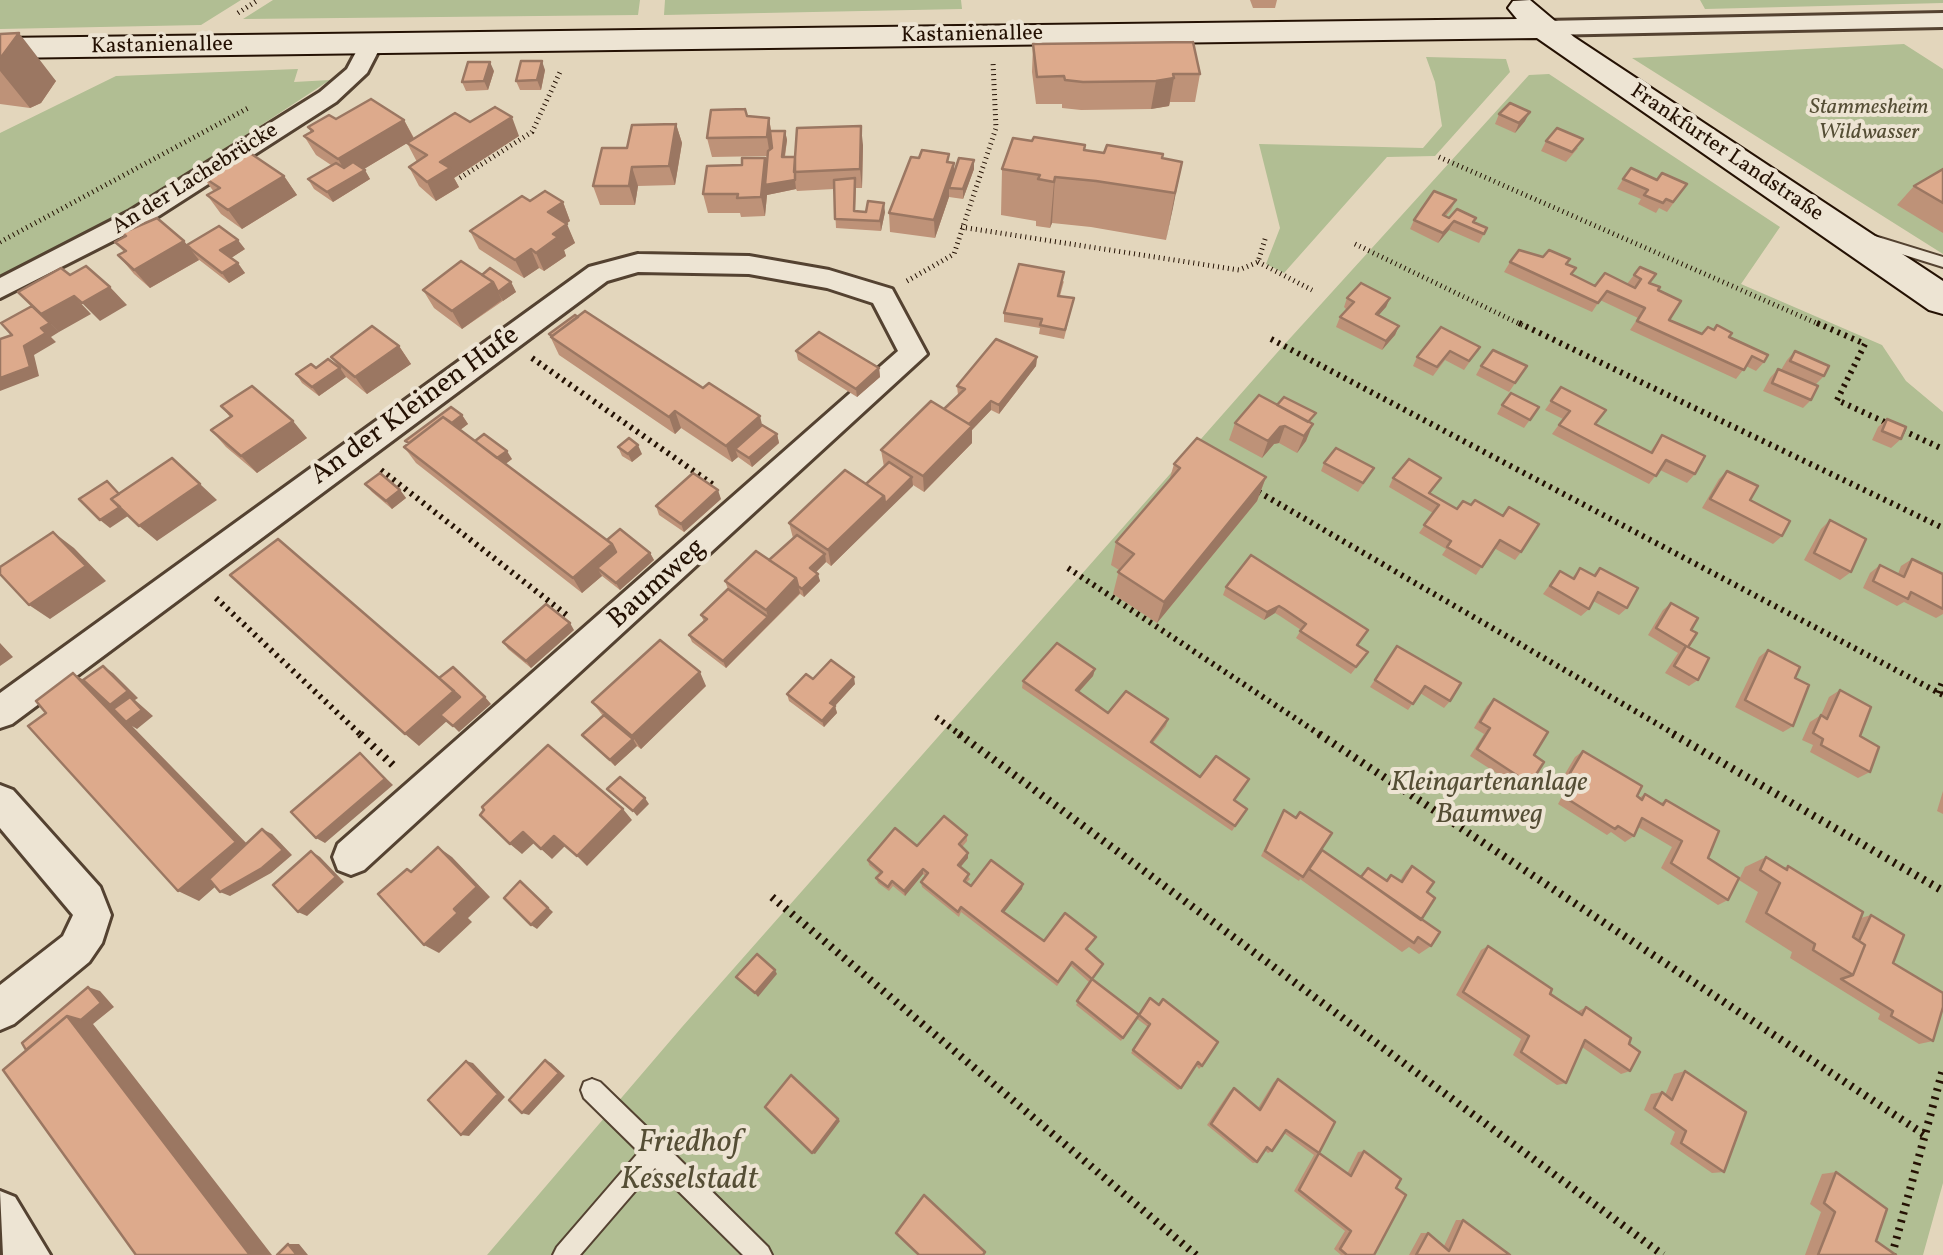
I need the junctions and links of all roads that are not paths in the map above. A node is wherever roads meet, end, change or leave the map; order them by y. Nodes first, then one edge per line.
1 (1516, 0) edge
2 (1943, 20) edge
3 (1544, 28) junction
4 (371, 44) junction
5 (0, 48) edge
6 (1839, 231) junction
7 (1943, 262) edge
8 (0, 289) edge
9 (883, 296) joint
10 (1943, 300) edge
11 (0, 713) edge
12 (0, 802) edge
13 (351, 857) dead end
14 (0, 1010) edge
15 (592, 1090) dead end
16 (655, 1151) junction
17 (0, 1212) edge
18 (28, 1255) edge
19 (565, 1255) edge
20 (760, 1255) edge

1 - 3 street, Frankfurter Landstraße
2 - 3 street, Kastanienallee
3 - 4 street, Kastanienallee
3 - 6 street, Frankfurter Landstraße
4 - 5 street, Kastanienallee
4 - 8 street, An der Lachebrücke
6 - 7 lane
6 - 10 street, Frankfurter Landstraße
9 - 11 street, An der Kleinen Hufe
9 - 13 street, Baumweg
12 - 14 street
15 - 16 lane
16 - 19 lane
16 - 20 lane
17 - 18 street

